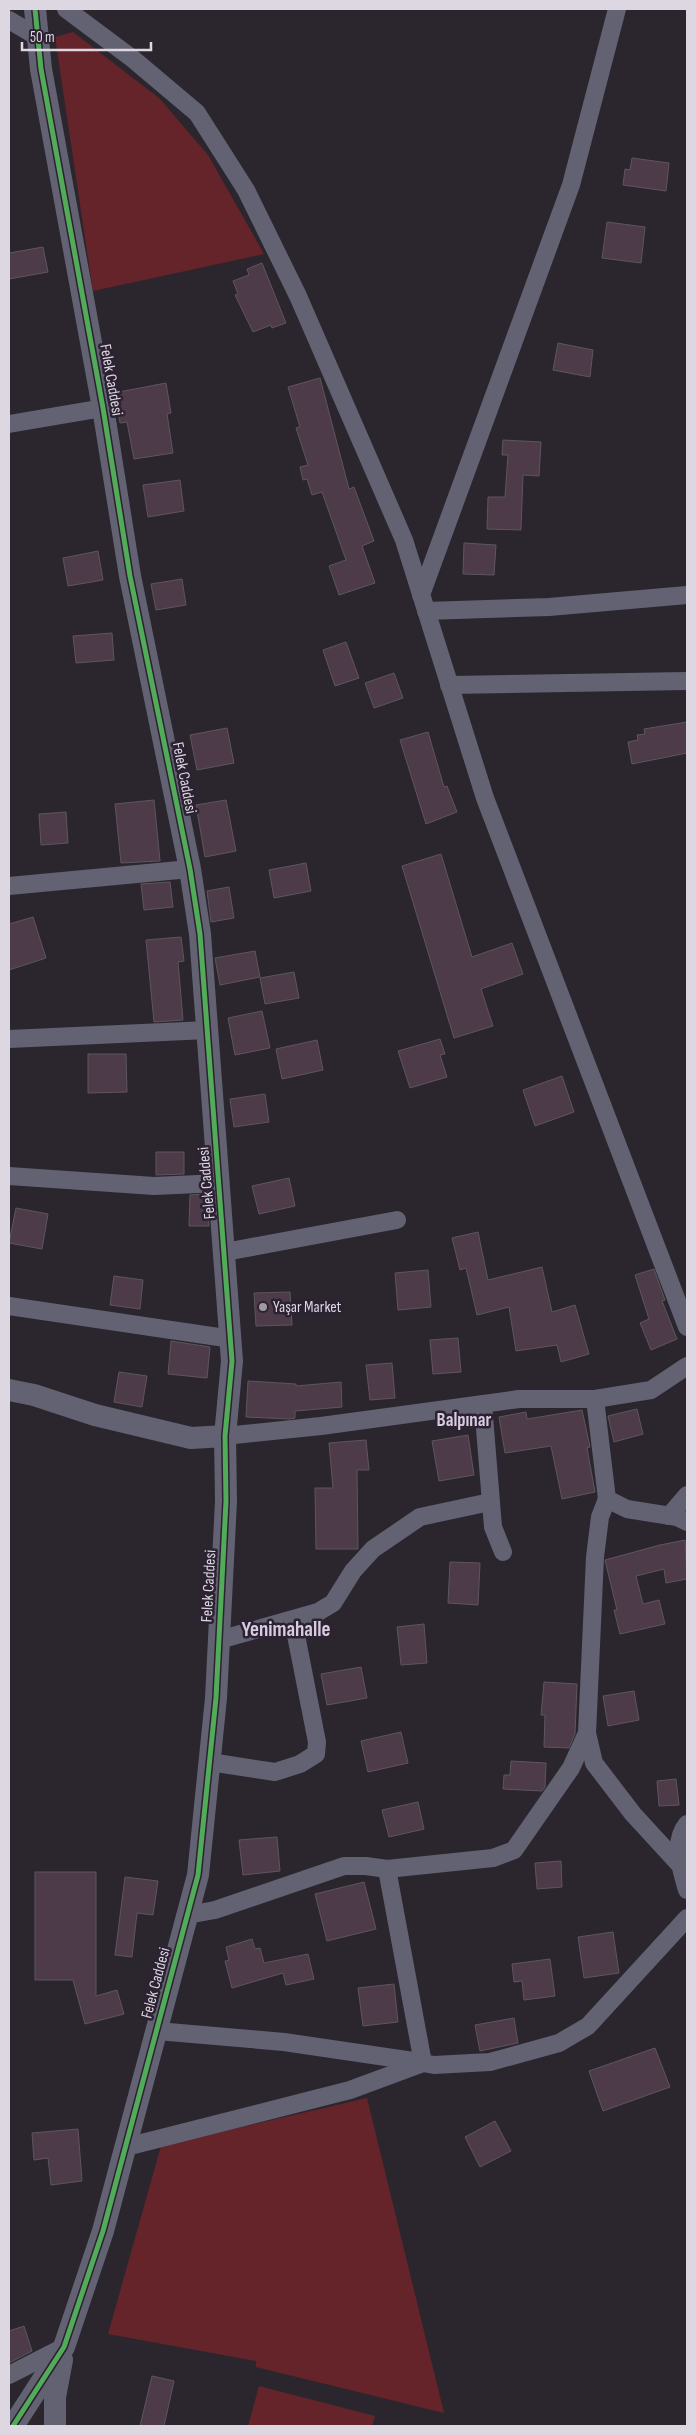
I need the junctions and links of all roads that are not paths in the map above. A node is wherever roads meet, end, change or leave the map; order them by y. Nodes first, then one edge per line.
1 (35, 9) edge
2 (66, 9) edge
3 (618, 9) edge
4 (9, 20) edge
5 (36, 36) junction
6 (103, 408) junction
7 (9, 424) edge
8 (687, 595) edge
9 (423, 603) junction
10 (687, 681) edge
11 (449, 685) junction
12 (190, 869) junction
13 (9, 886) edge
14 (208, 1030) junction
15 (9, 1039) edge
16 (9, 1176) edge
17 (220, 1183) junction
18 (397, 1220) dead end
19 (225, 1252) junction
20 (9, 1306) edge
21 (687, 1327) edge
22 (232, 1339) junction
23 (687, 1366) edge
24 (9, 1390) edge
25 (595, 1398) junction
26 (483, 1404) junction
27 (225, 1436) junction
28 (687, 1495) edge
29 (607, 1499) junction
30 (490, 1502) junction
31 (669, 1516) junction
32 (687, 1522) edge
33 (503, 1552) dead end
34 (294, 1620) junction
35 (219, 1640) junction
36 (587, 1733) junction
37 (210, 1762) junction
38 (687, 1824) edge
39 (678, 1863) junction
40 (387, 1869) junction
41 (687, 1890) edge
42 (187, 1915) junction
43 (687, 1918) edge
44 (156, 2031) junction
45 (423, 2063) junction
46 (126, 2147) junction
47 (64, 2347) junction
48 (9, 2375) edge
49 (13, 2426) edge
50 (54, 2426) edge

1 - 5 street, Felek Caddesi
2 - 9 street
3 - 9 street
4 - 5 street
5 - 6 street, Felek Caddesi
6 - 7 street
6 - 12 street, Felek Caddesi
8 - 9 street
9 - 11 street
10 - 11 street
11 - 21 street
12 - 13 street
12 - 14 street, Felek Caddesi
14 - 15 street
14 - 17 street, Felek Caddesi
16 - 17 street
17 - 19 street, Felek Caddesi
18 - 19 street
19 - 22 street, Felek Caddesi
20 - 22 street
22 - 27 street, Felek Caddesi
23 - 25 street
24 - 27 street
25 - 26 street
25 - 29 street
26 - 27 street
26 - 30 street
27 - 35 street, Felek Caddesi
28 - 31 street
29 - 31 street
29 - 36 street
30 - 33 street
30 - 34 street
31 - 32 street
34 - 35 street
34 - 37 street
35 - 37 street, Felek Caddesi
36 - 39 street
36 - 40 street
37 - 42 street, Felek Caddesi
38 - 39 street
39 - 41 street
40 - 42 street
40 - 45 street
42 - 44 street, Felek Caddesi
43 - 45 street
44 - 45 street
44 - 46 street, Felek Caddesi
45 - 46 street
46 - 47 street, Felek Caddesi
47 - 48 street
47 - 49 street, Felek Caddesi
47 - 50 street

